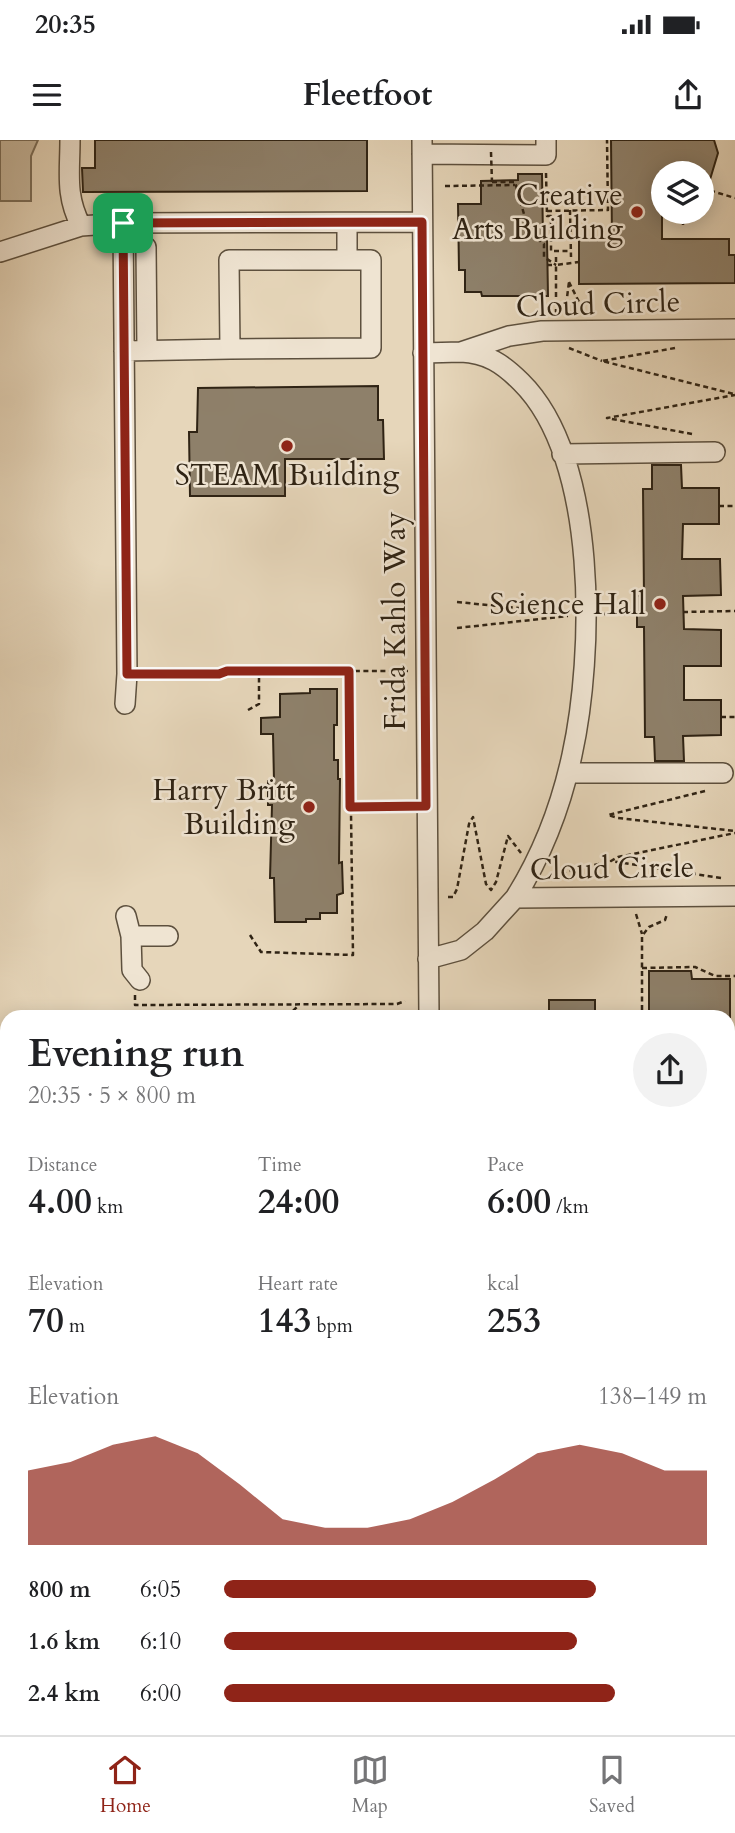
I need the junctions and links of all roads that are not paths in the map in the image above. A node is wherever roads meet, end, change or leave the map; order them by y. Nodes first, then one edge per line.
1 (70, 140) edge
2 (422, 147) edge
3 (546, 148) edge
4 (422, 222) junction
5 (123, 223) junction
6 (347, 223) junction
7 (81, 226) junction
8 (146, 247) dead end
9 (0, 252) edge
10 (347, 260) junction
11 (735, 329) edge
12 (230, 349) junction
13 (147, 350) junction
14 (124, 351) junction
15 (461, 352) junction
16 (423, 353) junction
17 (715, 452) dead end
18 (562, 454) junction
19 (125, 704) dead end
20 (568, 773) junction
21 (723, 773) dead end
22 (735, 896) edge
23 (515, 898) junction
24 (168, 936) dead end
25 (428, 959) junction
26 (135, 986) road end
27 (429, 1010) edge

1 - 7 street
2 - 3 street
2 - 4 street, Frida Kahlo Way
4 - 6 street
4 - 16 street, Frida Kahlo Way
5 - 6 street
5 - 7 street
5 - 14 street
6 - 10 street
7 - 9 street
8 - 13 street
10 - 12 street
10 - 12 street
11 - 15 street, Cloud Circle
12 - 13 street
13 - 14 street
14 - 19 street
15 - 16 street, Cloud Circle
15 - 18 street
16 - 25 street, Frida Kahlo Way
17 - 18 street
18 - 20 street
20 - 21 street
20 - 23 street
22 - 23 street, Cloud Circle
23 - 25 street, Cloud Circle
24 - 26 street
25 - 27 street, Frida Kahlo Way

